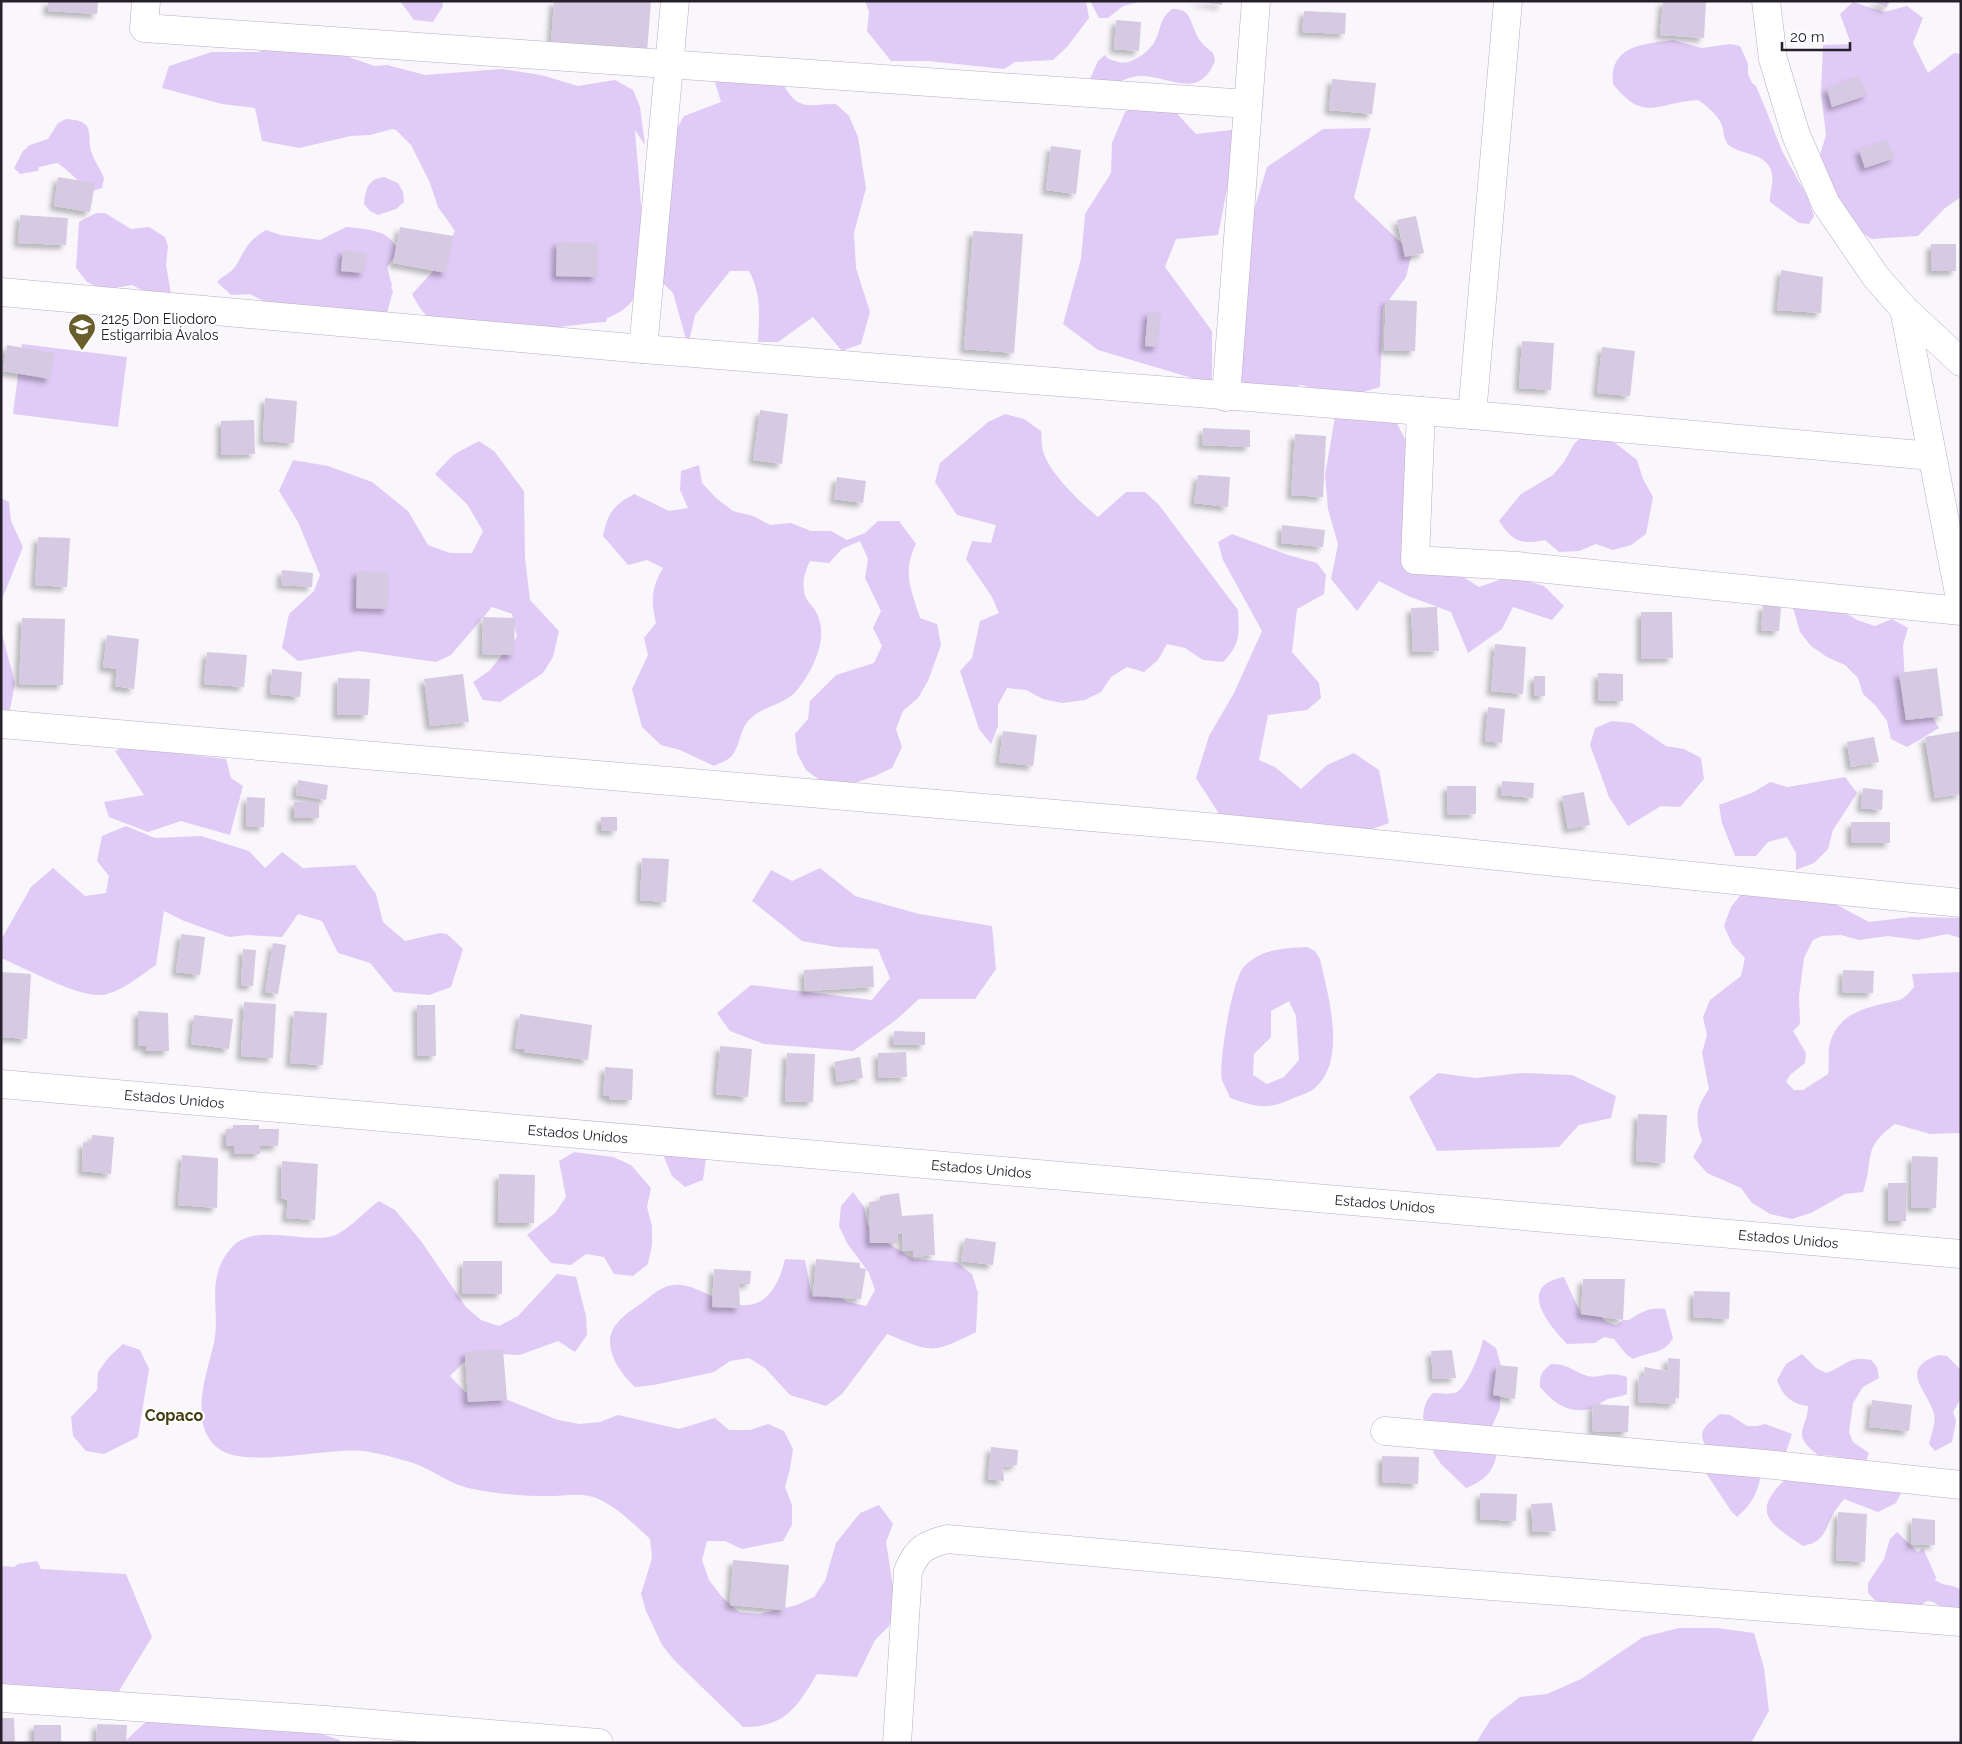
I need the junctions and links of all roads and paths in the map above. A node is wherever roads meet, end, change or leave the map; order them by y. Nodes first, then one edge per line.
1 (146, 1) edge
2 (675, 1) edge
3 (1256, 1) edge
4 (1508, 1) edge
5 (1766, 1) edge
6 (668, 64) junction
7 (1248, 104) junction
8 (1, 292) edge
9 (1904, 309) junction
10 (644, 349) junction
11 (1961, 362) edge
12 (1226, 397) junction
13 (1421, 411) junction
14 (1472, 415) junction
15 (1932, 456) junction
16 (1961, 604) edge
17 (1961, 611) edge
18 (1, 724) edge
19 (1961, 903) edge
20 (1, 1084) edge
21 (1961, 1254) edge
22 (1385, 1431) dead end
23 (1961, 1485) edge
24 (1961, 1622) edge
25 (1, 1698) edge
26 (600, 1743) edge
27 (897, 1743) edge

1 - 6 street
2 - 6 street
3 - 7 street
4 - 14 street
5 - 9 street
6 - 7 street
6 - 10 street
7 - 12 street
8 - 10 street
9 - 11 street
9 - 15 street
10 - 12 street
12 - 13 street
13 - 14 street
13 - 17 street
14 - 15 street
15 - 16 street
18 - 19 street
20 - 21 street, Estados Unidos
22 - 23 street
24 - 27 street
25 - 26 street

